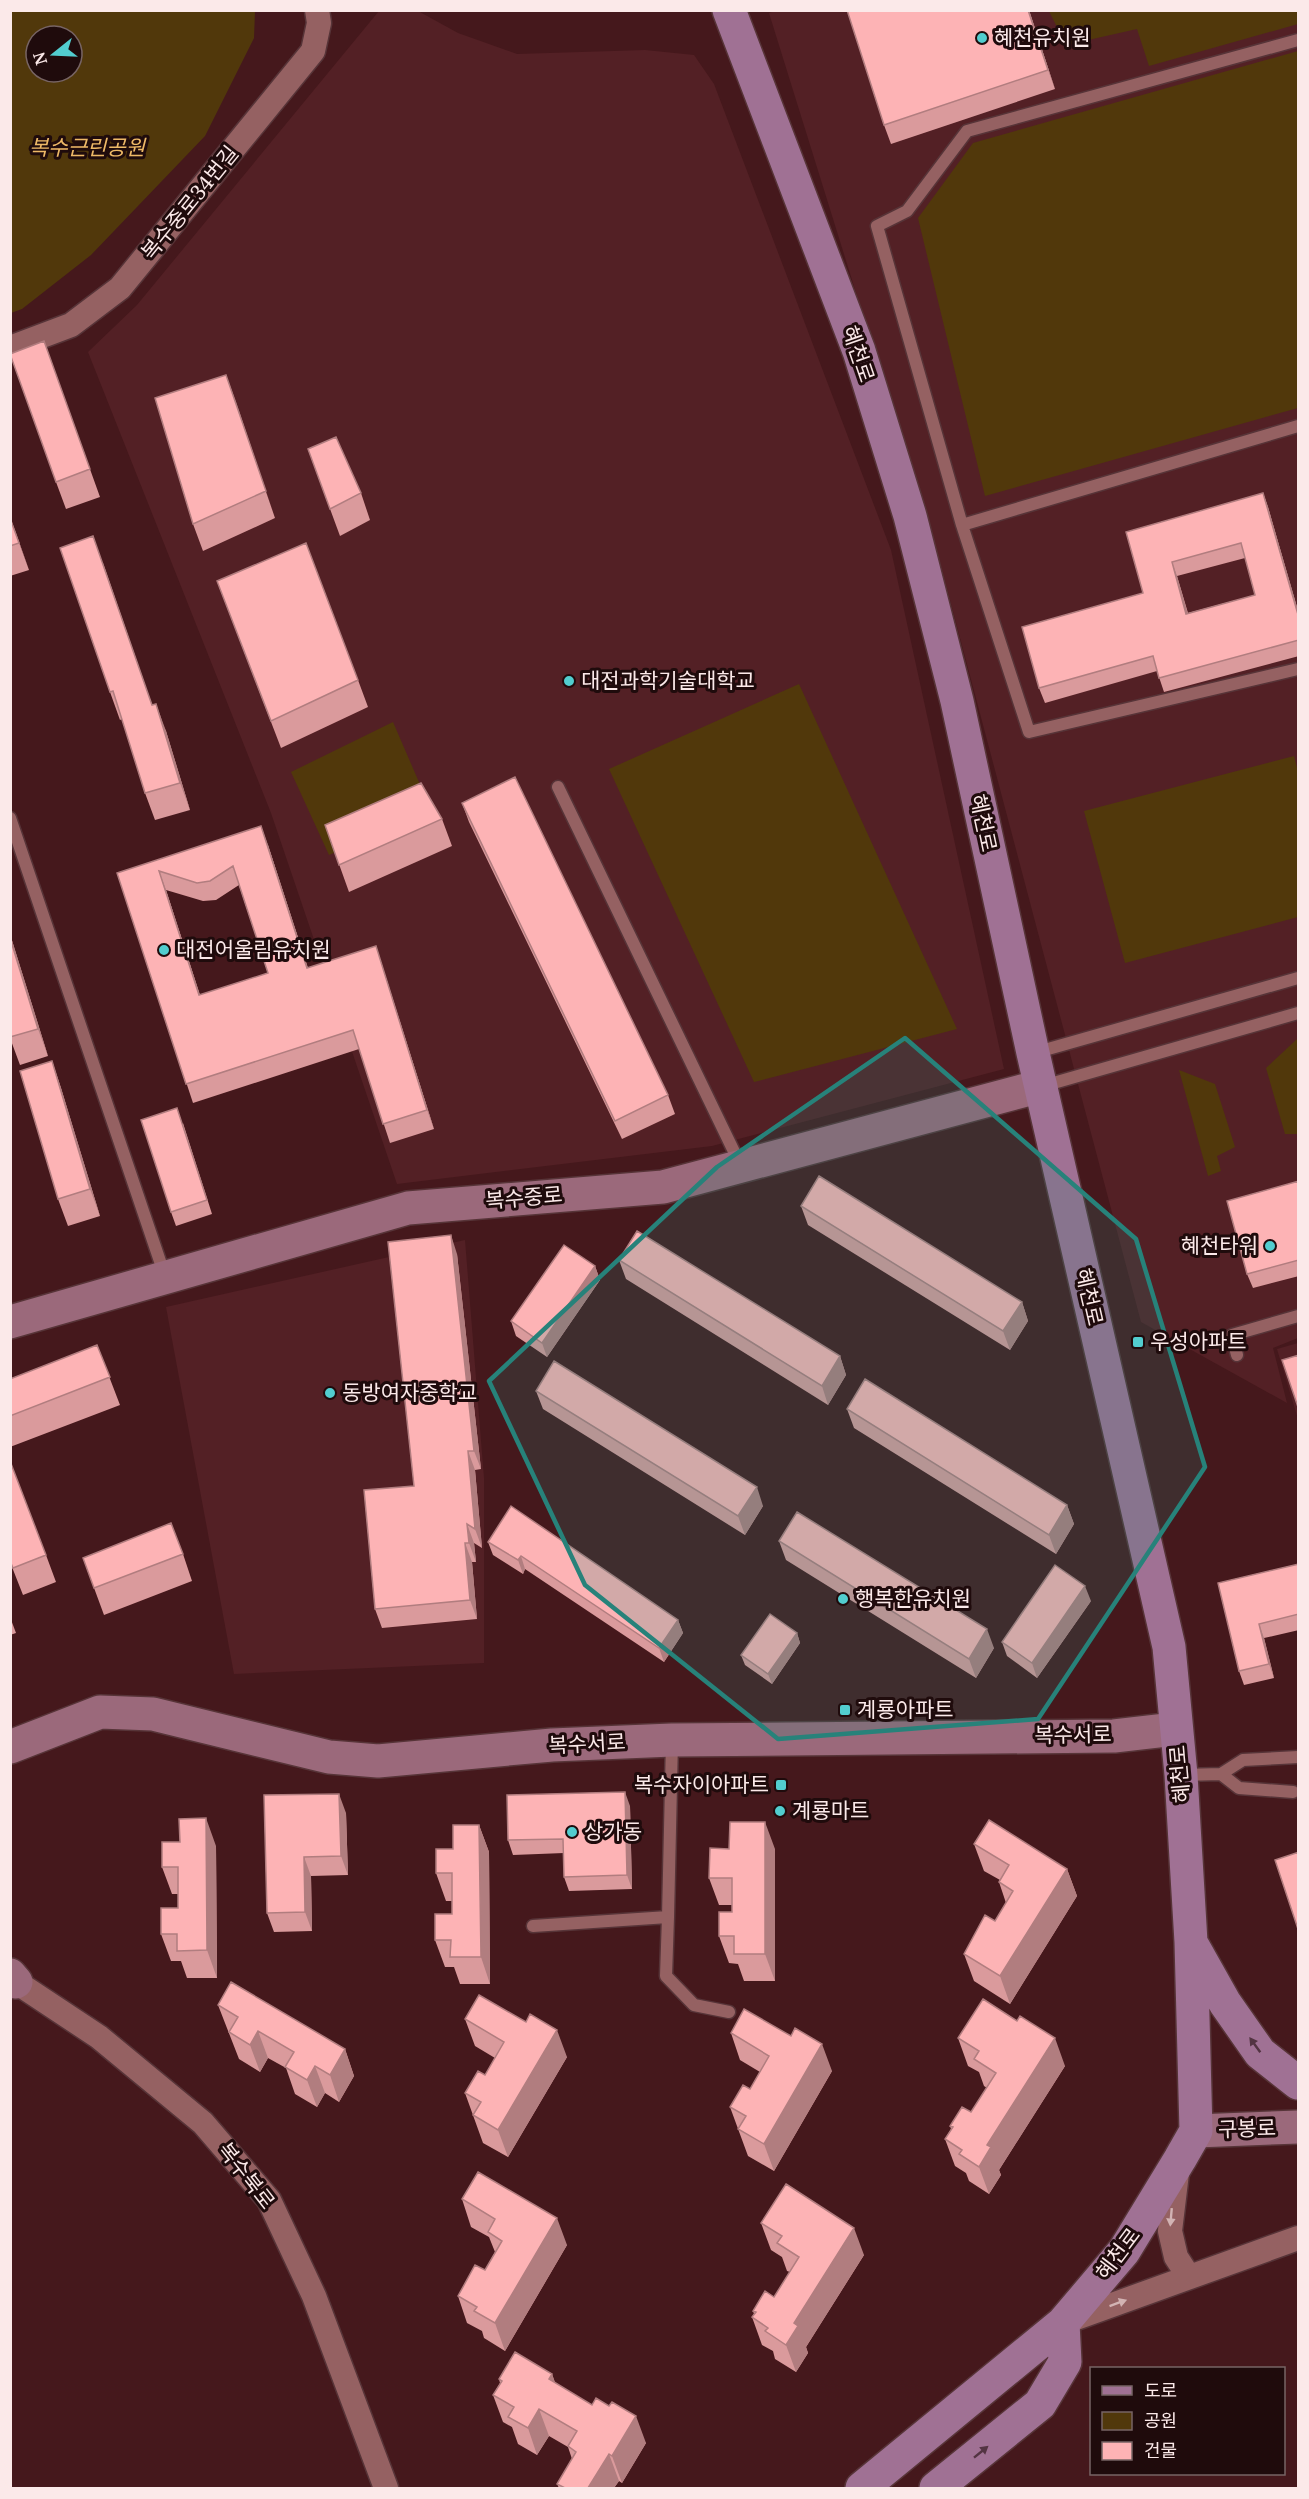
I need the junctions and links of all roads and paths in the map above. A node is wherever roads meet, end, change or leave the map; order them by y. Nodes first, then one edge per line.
1 (318, 10) edge
2 (729, 10) edge
3 (1299, 40) edge
4 (10, 348) edge
5 (1299, 426) edge
6 (962, 525) junction
7 (1299, 669) edge
8 (558, 787) dead end
9 (10, 818) edge
10 (1299, 978) edge
11 (1299, 1013) edge
12 (1033, 1053) junction
13 (1041, 1086) junction
14 (741, 1165) junction
15 (165, 1276) junction
16 (1299, 1316) edge
17 (11, 1322) edge
18 (1237, 1355) dead end
19 (1175, 1729) junction
20 (672, 1740) junction
21 (10, 1746) edge
22 (1299, 1757) edge
23 (1221, 1774) junction
24 (1181, 1775) junction
25 (1293, 1792) dead end
26 (668, 1917) junction
27 (533, 1926) dead end
28 (1191, 1942) junction
29 (12, 1978) edge
30 (729, 2012) dead end
31 (1299, 2083) edge
32 (1299, 2127) edge
33 (1188, 2145) junction
34 (1299, 2238) edge
35 (1189, 2277) junction
36 (1063, 2323) junction
37 (386, 2488) edge
38 (862, 2488) edge
39 (936, 2488) edge

1 - 4 street, 복수중로34번길
2 - 12 main road, 혜천로
3 - 6 lane
5 - 6 lane
6 - 7 lane
8 - 14 lane
9 - 15 lane
10 - 12 lane
11 - 13 lane
12 - 13 main road, 혜천로
13 - 14 street, 복수중로
13 - 19 main road, 혜천로
14 - 15 street, 복수중로
15 - 17 street, 복수중로
16 - 18 lane
19 - 20 street, 복수서로
19 - 24 main road, 혜천로
20 - 21 street, 복수서로
20 - 26 lane
22 - 23 lane
23 - 24 lane
23 - 25 lane
24 - 28 main road, 혜천로
26 - 27 lane
26 - 30 lane
31 -> 28 main road
28 - 33 main road, 혜천로
29 - 37 street, 복수북로
32 - 33 street, 구봉로
33 -> 35 street
33 - 36 main road, 혜천로
34 - 35 street
36 -> 35 street
36 - 38 main road, 혜천로
39 -> 36 main road

